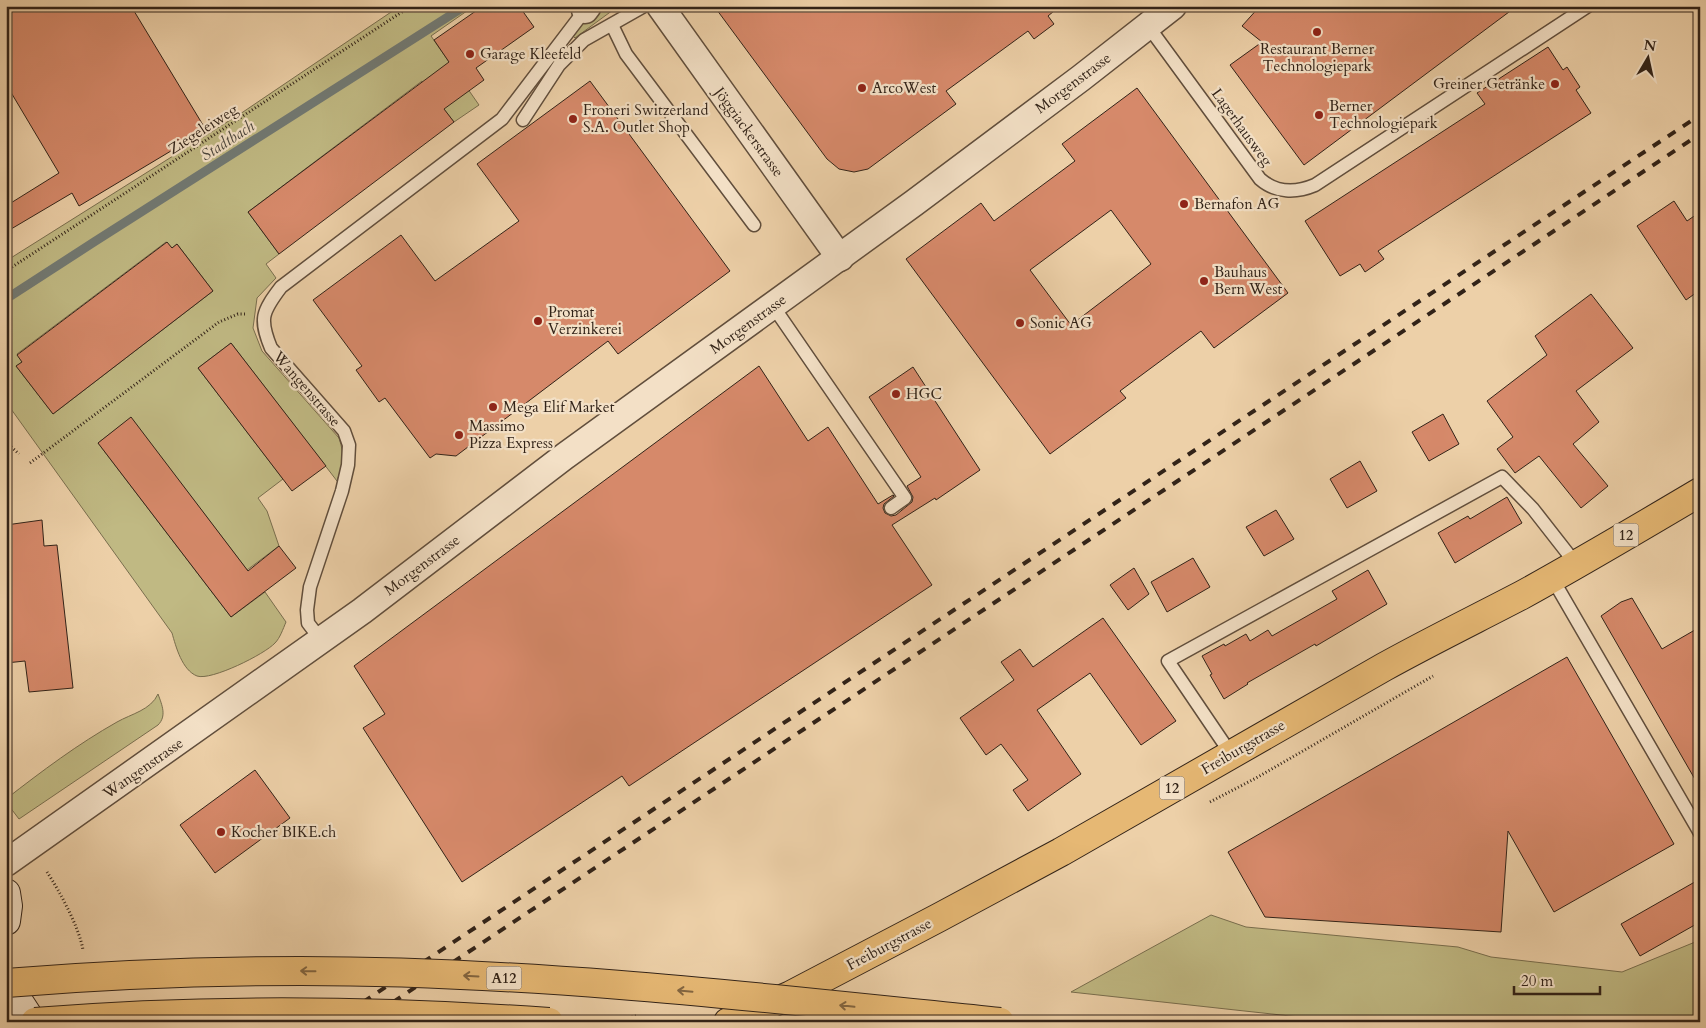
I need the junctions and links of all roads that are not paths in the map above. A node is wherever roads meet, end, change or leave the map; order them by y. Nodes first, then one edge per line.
1 (644, 6) edge
2 (660, 6) edge
3 (1173, 6) edge
4 (1588, 6) edge
5 (586, 8) edge
6 (612, 25) junction
7 (1148, 26) junction
8 (523, 120) dead end
9 (754, 225) dead end
10 (840, 258) junction
11 (773, 306) junction
12 (1700, 492) edge
13 (891, 508) dead end
14 (1576, 564) junction
15 (1552, 578) junction
16 (321, 640) junction
17 (1231, 754) junction
18 (1700, 833) edge
19 (6, 863) edge
20 (6, 893) edge
21 (6, 921) edge
22 (6, 982) edge
23 (33, 1022) edge
24 (549, 1022) edge
25 (728, 1022) edge
26 (1000, 1022) edge

1 - 6 lane
2 - 10 street, Jöggiackerstrasse
3 - 7 street, Morgenstrasse
4 - 7 lane, Lagerhausweg
5 - 16 lane, Wangenstrasse
6 - 8 lane
6 - 9 lane
7 - 10 street, Morgenstrasse
10 - 11 street, Morgenstrasse
11 - 13 lane
11 - 16 street, Morgenstrasse
12 - 14 main road, Freiburgstrasse / 12
14 - 15 main road, Freiburgstrasse / 12
14 - 17 lane
15 - 17 main road, Freiburgstrasse / 12
15 - 18 lane
16 - 19 street, Wangenstrasse
17 - 25 main road, Freiburgstrasse / 12
20 - 21 main road
22 - 23 main road
26 -> 22 main road, A12, bridge
23 - 24 main road, bridge

